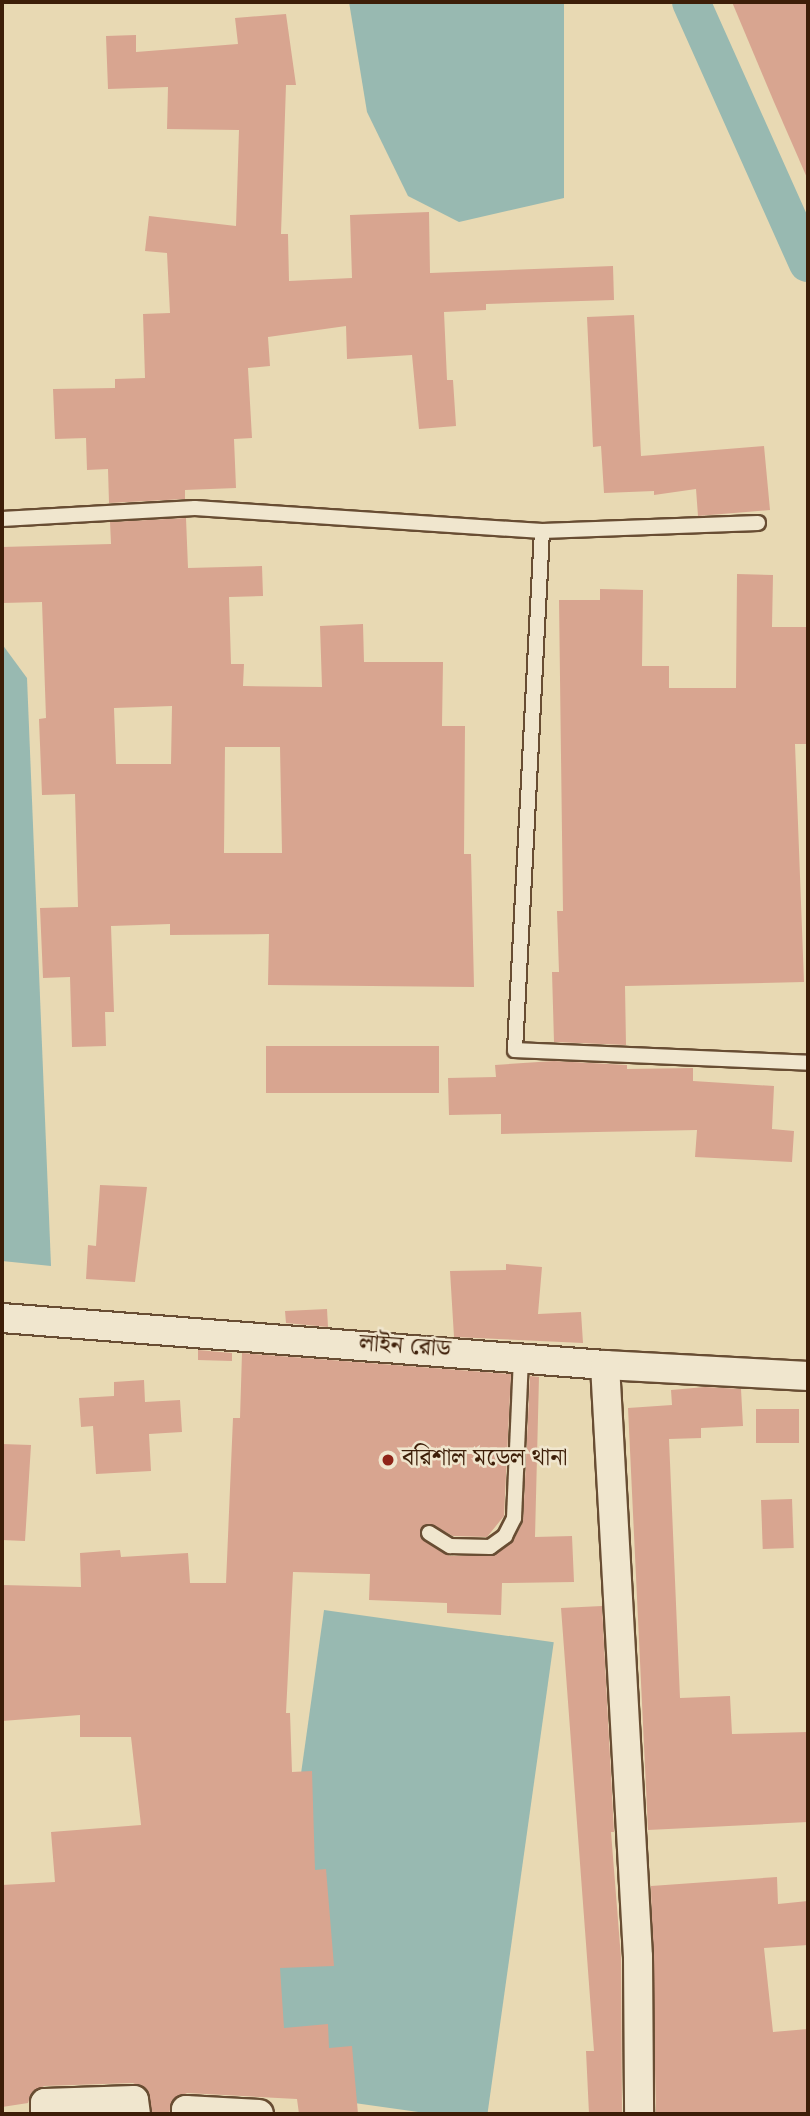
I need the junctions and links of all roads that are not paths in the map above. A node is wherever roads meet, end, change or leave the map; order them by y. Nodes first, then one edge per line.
1 (2, 519) edge
2 (758, 523) dead end
3 (542, 531) junction
4 (808, 1063) edge
5 (2, 1318) edge
6 (521, 1357) junction
7 (605, 1365) junction
8 (808, 1376) edge
9 (429, 1532) dead end
10 (45, 2114) edge
11 (136, 2114) edge
12 (186, 2114) edge
13 (259, 2114) edge
14 (639, 2114) edge

1 - 3 lane
2 - 3 lane
3 - 4 lane
5 - 6 street, লাইন রোড
6 - 7 street, লাইন রোড
6 - 9 lane
7 - 8 street, লাইন রোড
7 - 14 street
10 - 11 street
12 - 13 street

